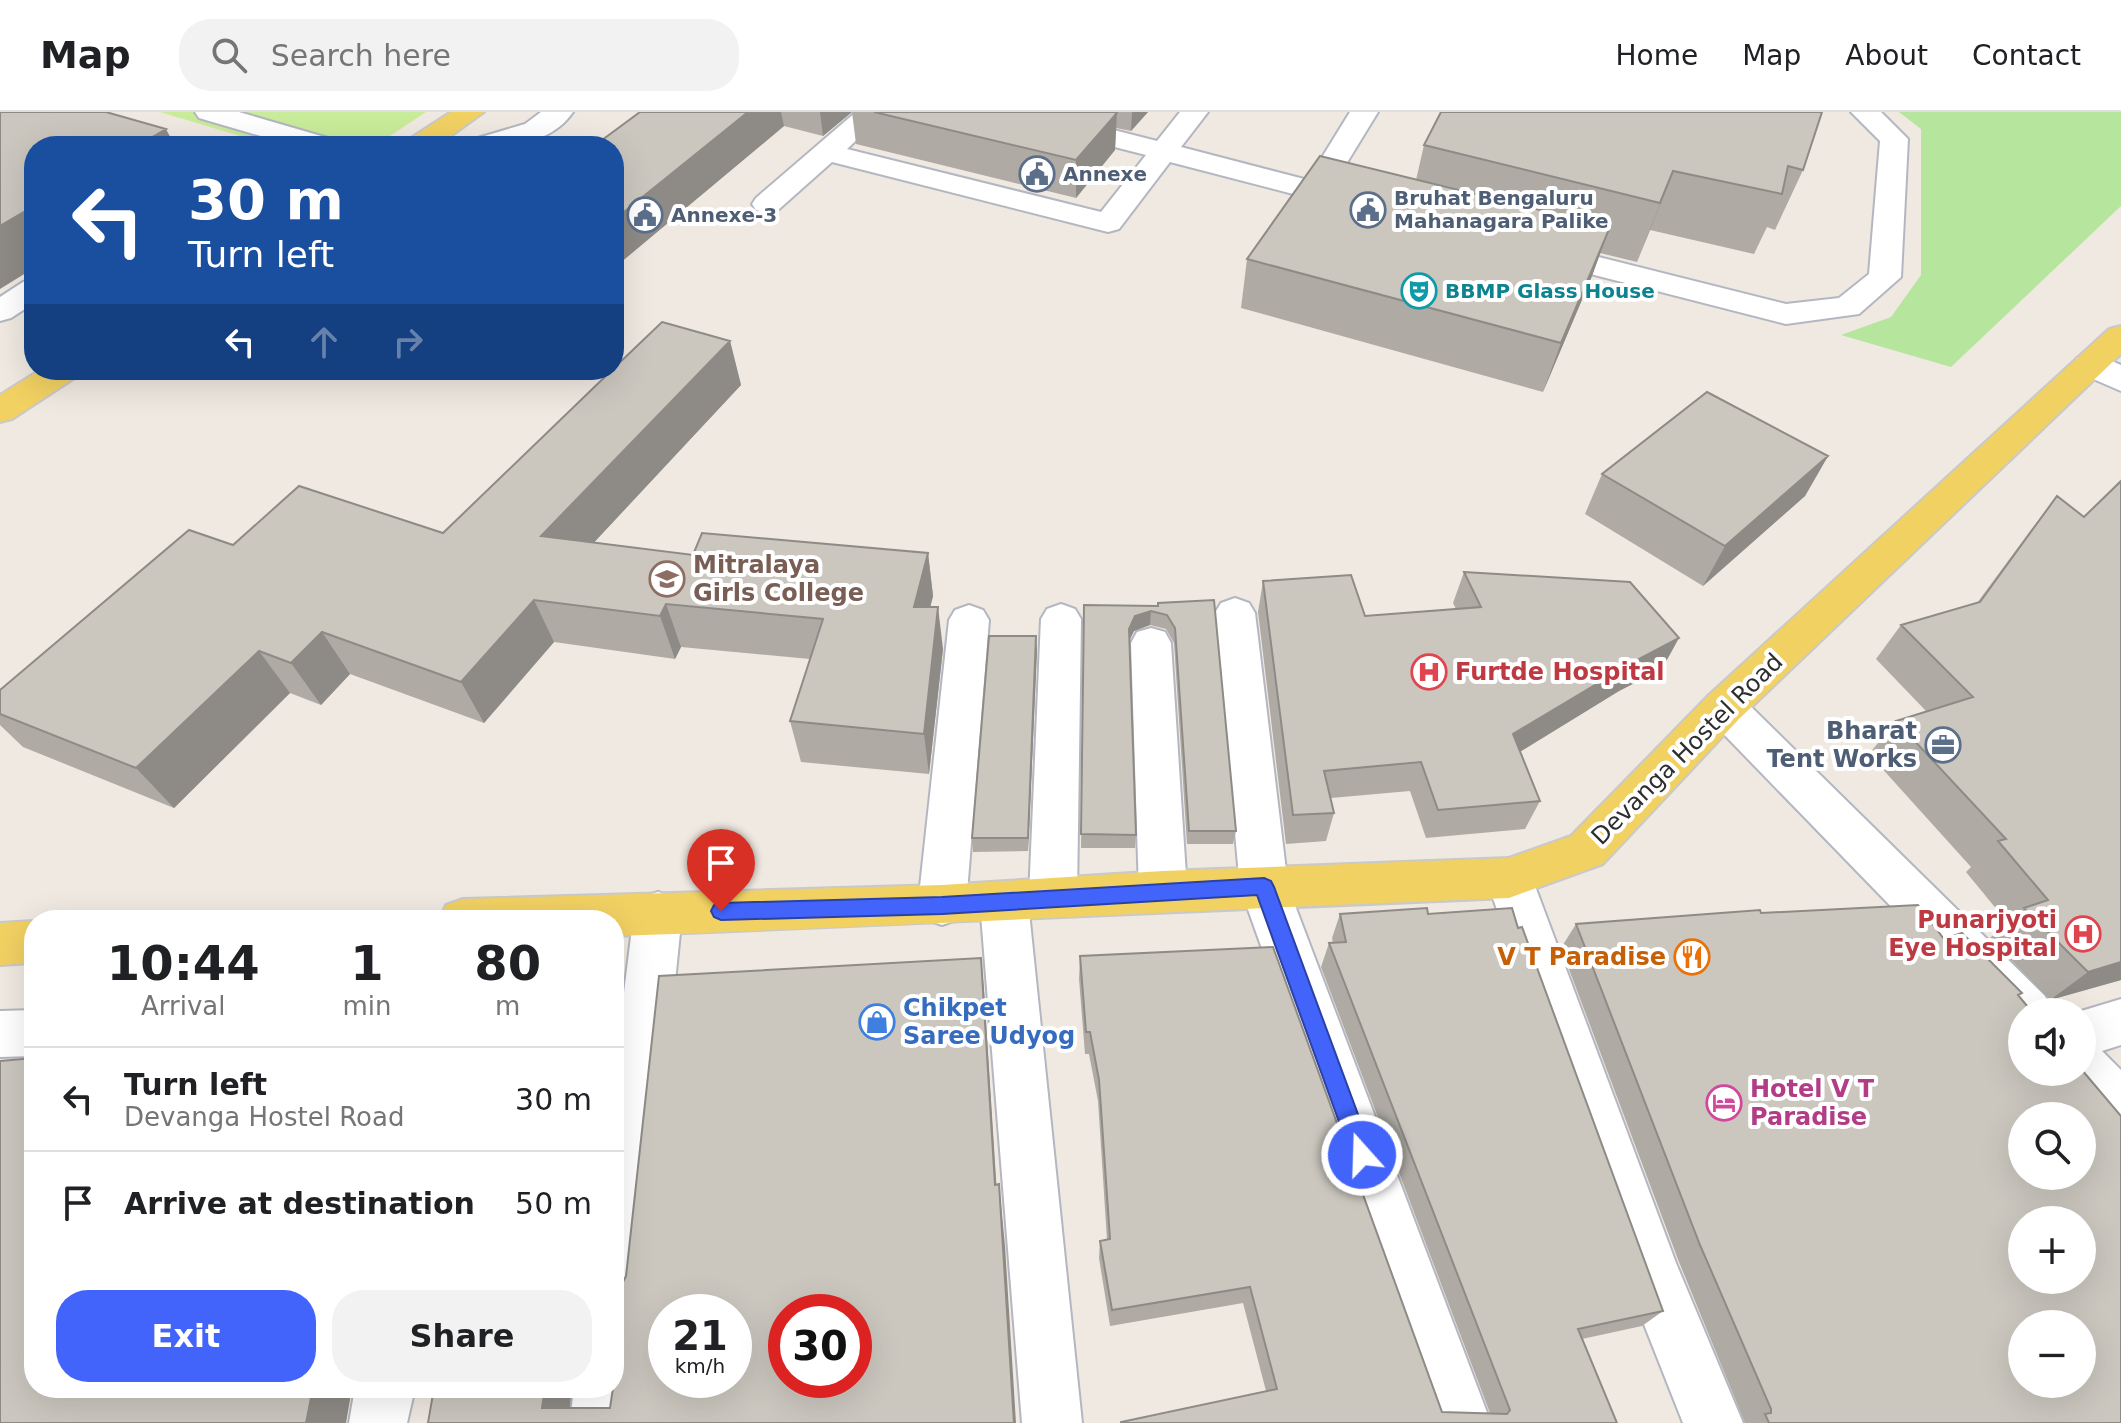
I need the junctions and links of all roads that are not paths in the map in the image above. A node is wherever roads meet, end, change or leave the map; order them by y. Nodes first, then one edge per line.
1 (209, 112) edge
2 (470, 112) edge
3 (559, 112) edge
4 (872, 112) edge
5 (1011, 112) edge
6 (1194, 112) edge
7 (1364, 112) edge
8 (1865, 112) edge
9 (291, 136) edge
10 (433, 136) edge
11 (515, 136) edge
12 (1165, 150) junction
13 (827, 152) junction
14 (1316, 191) junction
15 (1347, 199) edge
16 (767, 204) dead end
17 (1514, 244) edge
18 (24, 295) edge
19 (0, 311) edge
20 (2121, 336) edge
21 (2105, 373) edge
22 (48, 380) edge
23 (0, 411) edge
24 (1235, 613) dead end
25 (1061, 619) dead end
26 (969, 620) dead end
27 (1151, 643) dead end
28 (1724, 707) junction
29 (1509, 878) junction
30 (1264, 887) junction
31 (1163, 891) junction
32 (1029, 899) junction
33 (942, 905) junction
34 (658, 913) junction
35 (624, 914) edge
36 (24, 943) edge
37 (0, 944) edge
38 (2013, 998) edge
39 (2121, 1022) edge
40 (2096, 1030) edge
41 (24, 1033) edge
42 (0, 1034) edge
43 (2096, 1081) edge
44 (2121, 1106) edge
45 (624, 1210) edge
46 (603, 1398) edge
47 (600, 1423) edge
48 (1052, 1423) edge
49 (1461, 1423) edge
50 (1713, 1423) edge

1 - 9 street
2 - 10 main road
3 - 11 street
4 - 13 street
5 - 12 street
6 - 12 street
7 - 14 street
8 - 17 street
12 - 13 street
12 - 14 street
13 - 16 street
14 - 15 street
18 - 19 street
20 - 21 main road, Devanga Hostel Road
21 - 28 main road, Devanga Hostel Road
22 - 23 main road
24 - 30 street
25 - 32 street
26 - 33 street
27 - 31 street
28 - 29 main road, Devanga Hostel Road
28 - 38 street
29 - 30 main road, Devanga Hostel Road
29 - 50 street
30 - 31 main road, Devanga Hostel Road
30 - 49 street
31 - 32 main road, Devanga Hostel Road
32 - 33 main road, Devanga Hostel Road
32 - 48 street
33 - 34 main road, Devanga Hostel Road
34 - 35 main road, Devanga Hostel Road
34 - 45 street
36 - 37 main road
39 - 40 street
41 - 42 street
43 - 44 street
46 - 47 street

